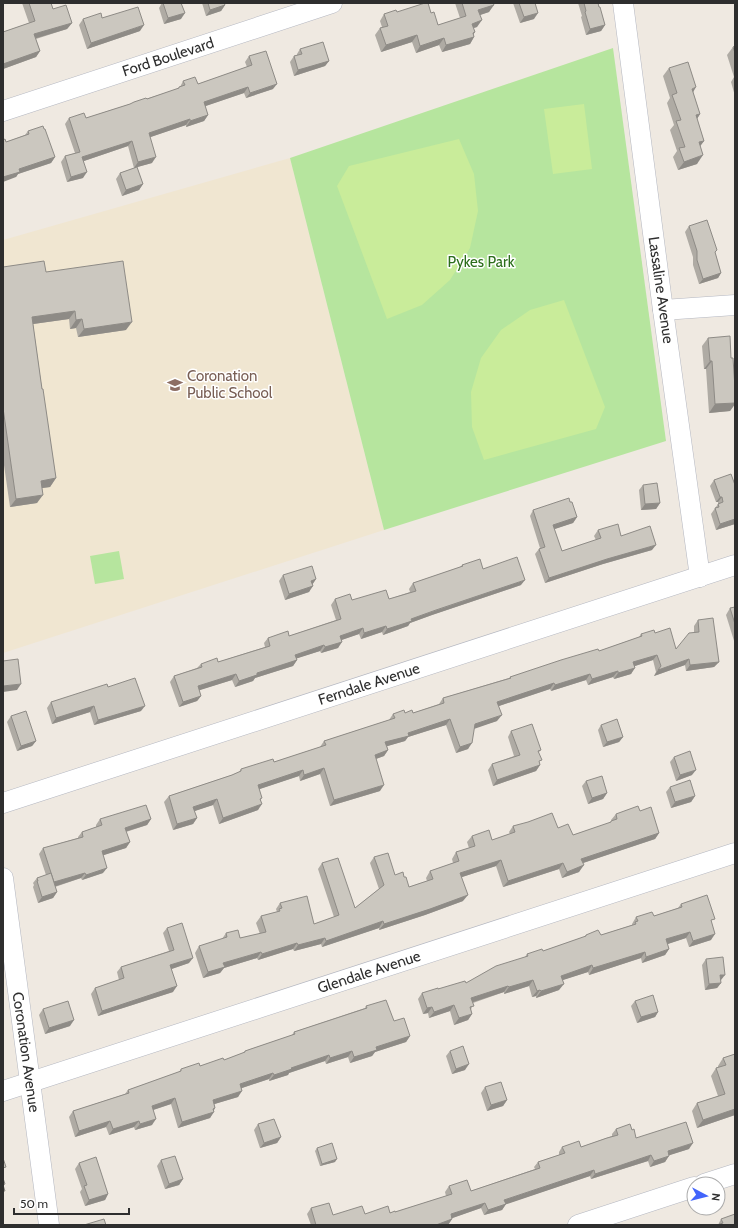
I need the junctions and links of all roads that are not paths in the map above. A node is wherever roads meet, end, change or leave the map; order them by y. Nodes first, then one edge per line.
1 (332, 3) edge
2 (623, 3) edge
3 (3, 111) edge
4 (735, 305) edge
5 (663, 310) junction
6 (735, 565) edge
7 (700, 577) junction
8 (3, 803) edge
9 (735, 853) edge
10 (3, 878) edge
11 (30, 1082) junction
12 (3, 1091) edge
13 (686, 1190) edge
14 (49, 1225) edge
15 (578, 1225) edge

1 - 3 street, Ford Boulevard
2 - 5 street, Lassaline Avenue
4 - 5 street
5 - 7 street, Lassaline Avenue
6 - 7 street, Ferndale Avenue
7 - 8 street, Ferndale Avenue
9 - 11 street, Glendale Avenue
10 - 11 street, Coronation Avenue
11 - 12 street, Glendale Avenue
11 - 14 street, Coronation Avenue
13 - 15 street

